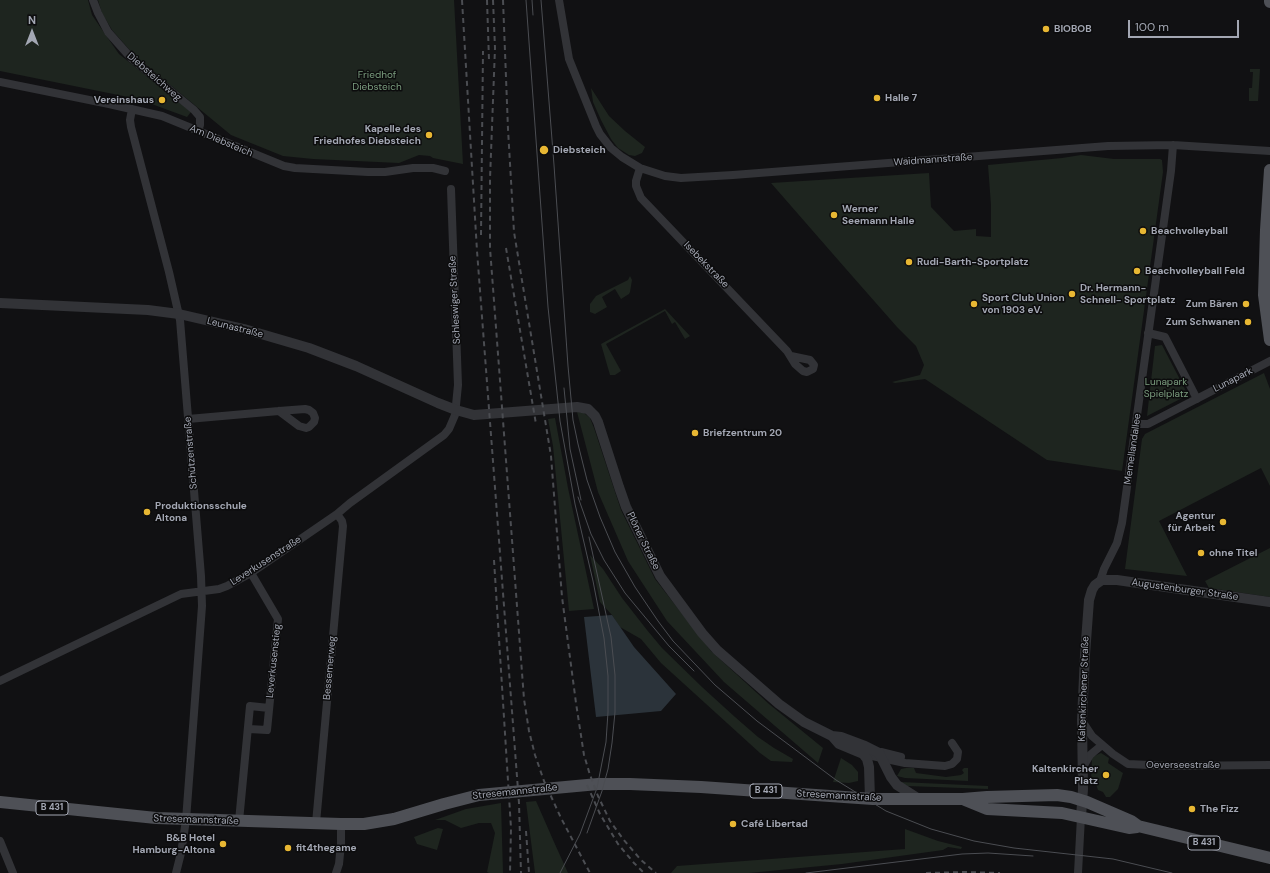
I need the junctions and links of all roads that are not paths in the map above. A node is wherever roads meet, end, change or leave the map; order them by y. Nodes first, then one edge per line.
1 (93, 0) edge
2 (559, 0) edge
3 (0, 82) edge
4 (132, 109) junction
5 (198, 131) junction
6 (1174, 145) junction
7 (1270, 151) edge
8 (640, 168) junction
9 (1270, 170) edge
10 (445, 171) dead end
11 (451, 189) dead end
12 (0, 303) edge
13 (179, 314) junction
14 (1148, 333) junction
15 (1270, 340) edge
16 (791, 356) dead end
17 (1270, 361) edge
18 (1197, 399) junction
19 (456, 410) junction
20 (279, 411) dead end
21 (188, 419) junction
22 (1136, 424) junction
23 (337, 514) junction
24 (251, 573) junction
25 (1100, 582) junction
26 (202, 591) junction
27 (1270, 602) edge
28 (0, 682) edge
29 (269, 708) junction
30 (1082, 720) junction
31 (249, 729) junction
32 (832, 736) junction
33 (952, 743) dead end
34 (1102, 745) junction
35 (863, 754) junction
36 (879, 756) junction
37 (905, 763) junction
38 (917, 763) junction
39 (1270, 765) edge
40 (870, 767) junction
41 (1083, 767) junction
42 (891, 776) junction
43 (870, 799) junction
44 (919, 799) junction
45 (963, 799) junction
46 (1082, 800) junction
47 (0, 802) edge
48 (1081, 817) junction
49 (186, 820) junction
50 (239, 821) junction
51 (316, 824) junction
52 (341, 824) junction
53 (1138, 826) junction
54 (0, 841) edge
55 (1270, 858) edge
56 (13, 873) edge
57 (176, 873) edge
58 (336, 873) edge
59 (1078, 873) edge

1 - 5 street, Diebsteichweg
2 - 8 street, Waidmannstraße
3 - 4 street, Am Diebsteich
4 - 5 street, Am Diebsteich
4 - 13 street, Schützenstraße
5 - 10 street, Am Diebsteich
6 - 7 street, Waidmannstraße
6 - 8 street, Waidmannstraße
6 - 14 street, Memellandallee
8 - 16 street, Isebekstraße
9 - 15 main road
11 - 19 street, Schleswiger Straße
12 - 13 street, Leunastraße
13 - 19 street, Leunastraße
13 - 21 street, Schützenstraße
14 - 18 street
14 - 22 street, Memellandallee
17 - 18 street, Lunapark
18 - 22 street, Lunapark
19 - 23 street, Leverkusenstraße
19 - 32 street, Plöner Straße
20 - 21 street
21 - 26 street, Schützenstraße
22 - 25 street, Memellandallee
23 - 24 street, Leverkusenstraße
23 - 51 street, Bessemerweg
24 - 26 street, Leverkusenstraße
24 - 29 street, Leverkusenstieg
25 - 27 street, Augustenburger Straße
25 - 30 street, Kaltenkirchener Straße
26 - 28 street, Leverkusenstraße
26 - 49 street, Schützenstraße
29 - 31 street, Leverkusenstieg
29 - 31 street, Leverkusenstieg
30 - 34 street, Oeverseestraße
30 - 41 street, Kaltenkirchener Straße
31 - 50 street, Leverkusenstieg
32 - 35 street, Plöner Straße
32 - 36 street, Plöner Straße
33 - 38 street, Plöner Straße
34 - 39 street, Oeverseestraße
34 - 41 street
35 - 36 street, Plöner Straße
35 - 40 street
36 - 37 street, Plöner Straße
36 - 38 street, Plöner Straße
36 - 40 street
36 - 42 street
37 - 38 street, Plöner Straße
37 - 42 street
40 - 43 street
41 - 46 street, Kaltenkirchener Straße
42 - 44 street
43 - 44 main road, Stresemannstraße / B 431
43 - 52 main road, Stresemannstraße / B 431
44 - 45 main road, Stresemannstraße / B 431
45 - 46 main road, Stresemannstraße / B 431
45 - 48 main road, Stresemannstraße / B 431
46 - 48 street, Kaltenkirchener Straße
46 - 53 main road, Stresemannstraße / B 431
47 - 49 main road, Stresemannstraße / B 431
48 - 53 main road, Stresemannstraße / B 431
48 - 59 street
49 - 50 main road, Stresemannstraße / B 431
49 - 57 street, Schützenstraße
50 - 51 main road, Stresemannstraße / B 431
51 - 52 main road, Stresemannstraße / B 431
52 - 58 street
53 - 55 main road, Stresemannstraße / B 431
54 - 56 street

